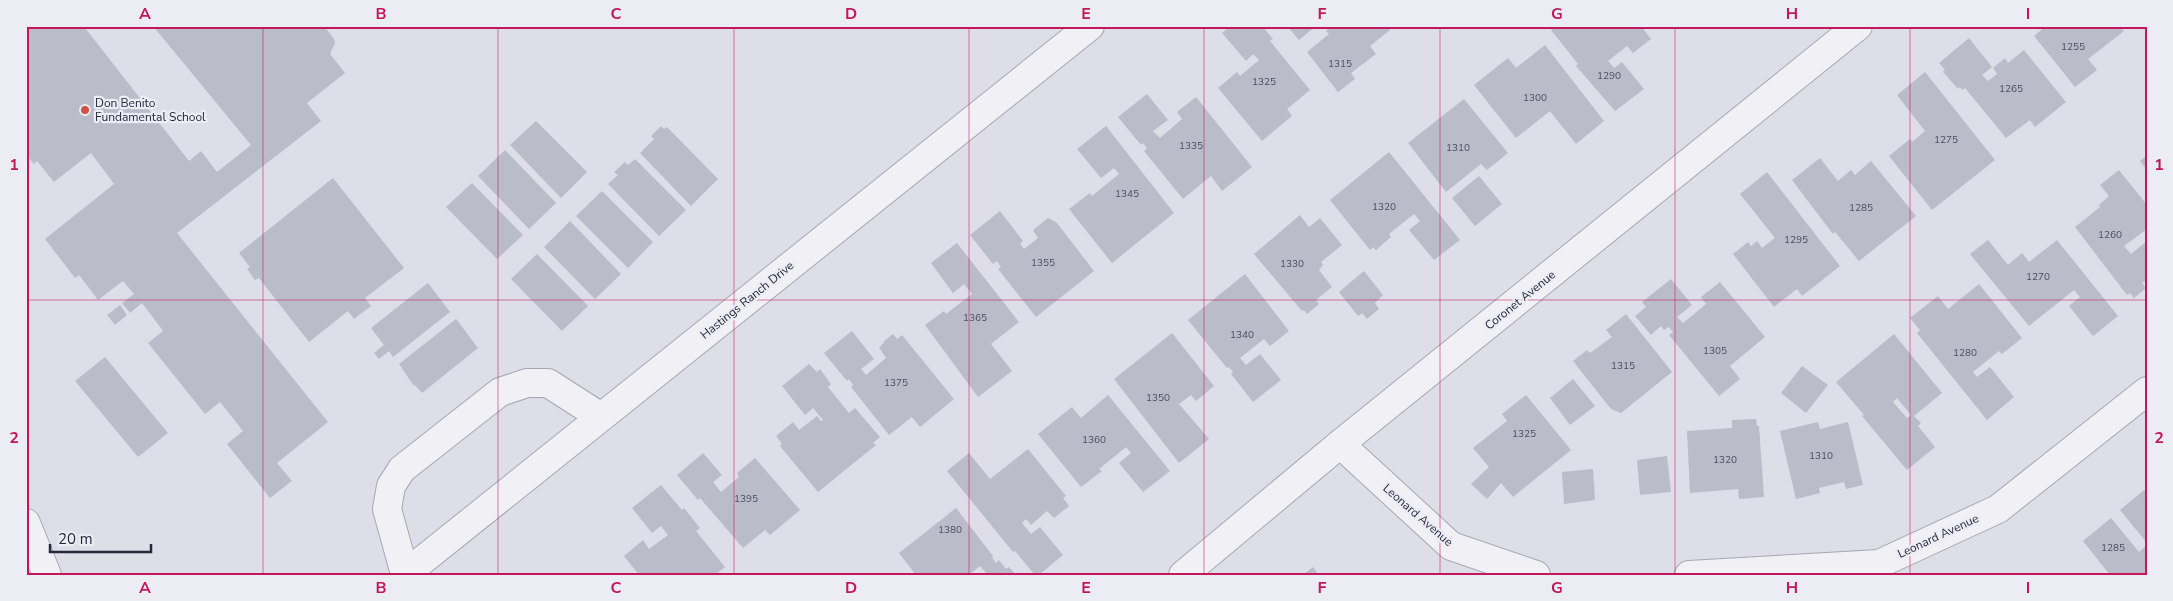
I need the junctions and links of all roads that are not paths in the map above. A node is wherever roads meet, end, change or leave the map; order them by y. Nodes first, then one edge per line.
1 (1090, 26) edge
2 (1858, 26) edge
3 (2147, 392) edge
4 (601, 417) junction
5 (1340, 444) junction
6 (26, 524) edge
7 (404, 574) edge
8 (47, 575) edge
9 (1183, 575) edge
10 (1536, 575) edge
11 (1689, 575) edge

1 - 4 street, Hastings Ranch Drive
2 - 5 street, Coronet Avenue
3 - 11 street, Leonard Avenue
4 - 7 street, Hastings Ranch Drive
4 - 7 street
5 - 9 street, Coronet Avenue
5 - 10 street, Leonard Avenue
6 - 8 street

